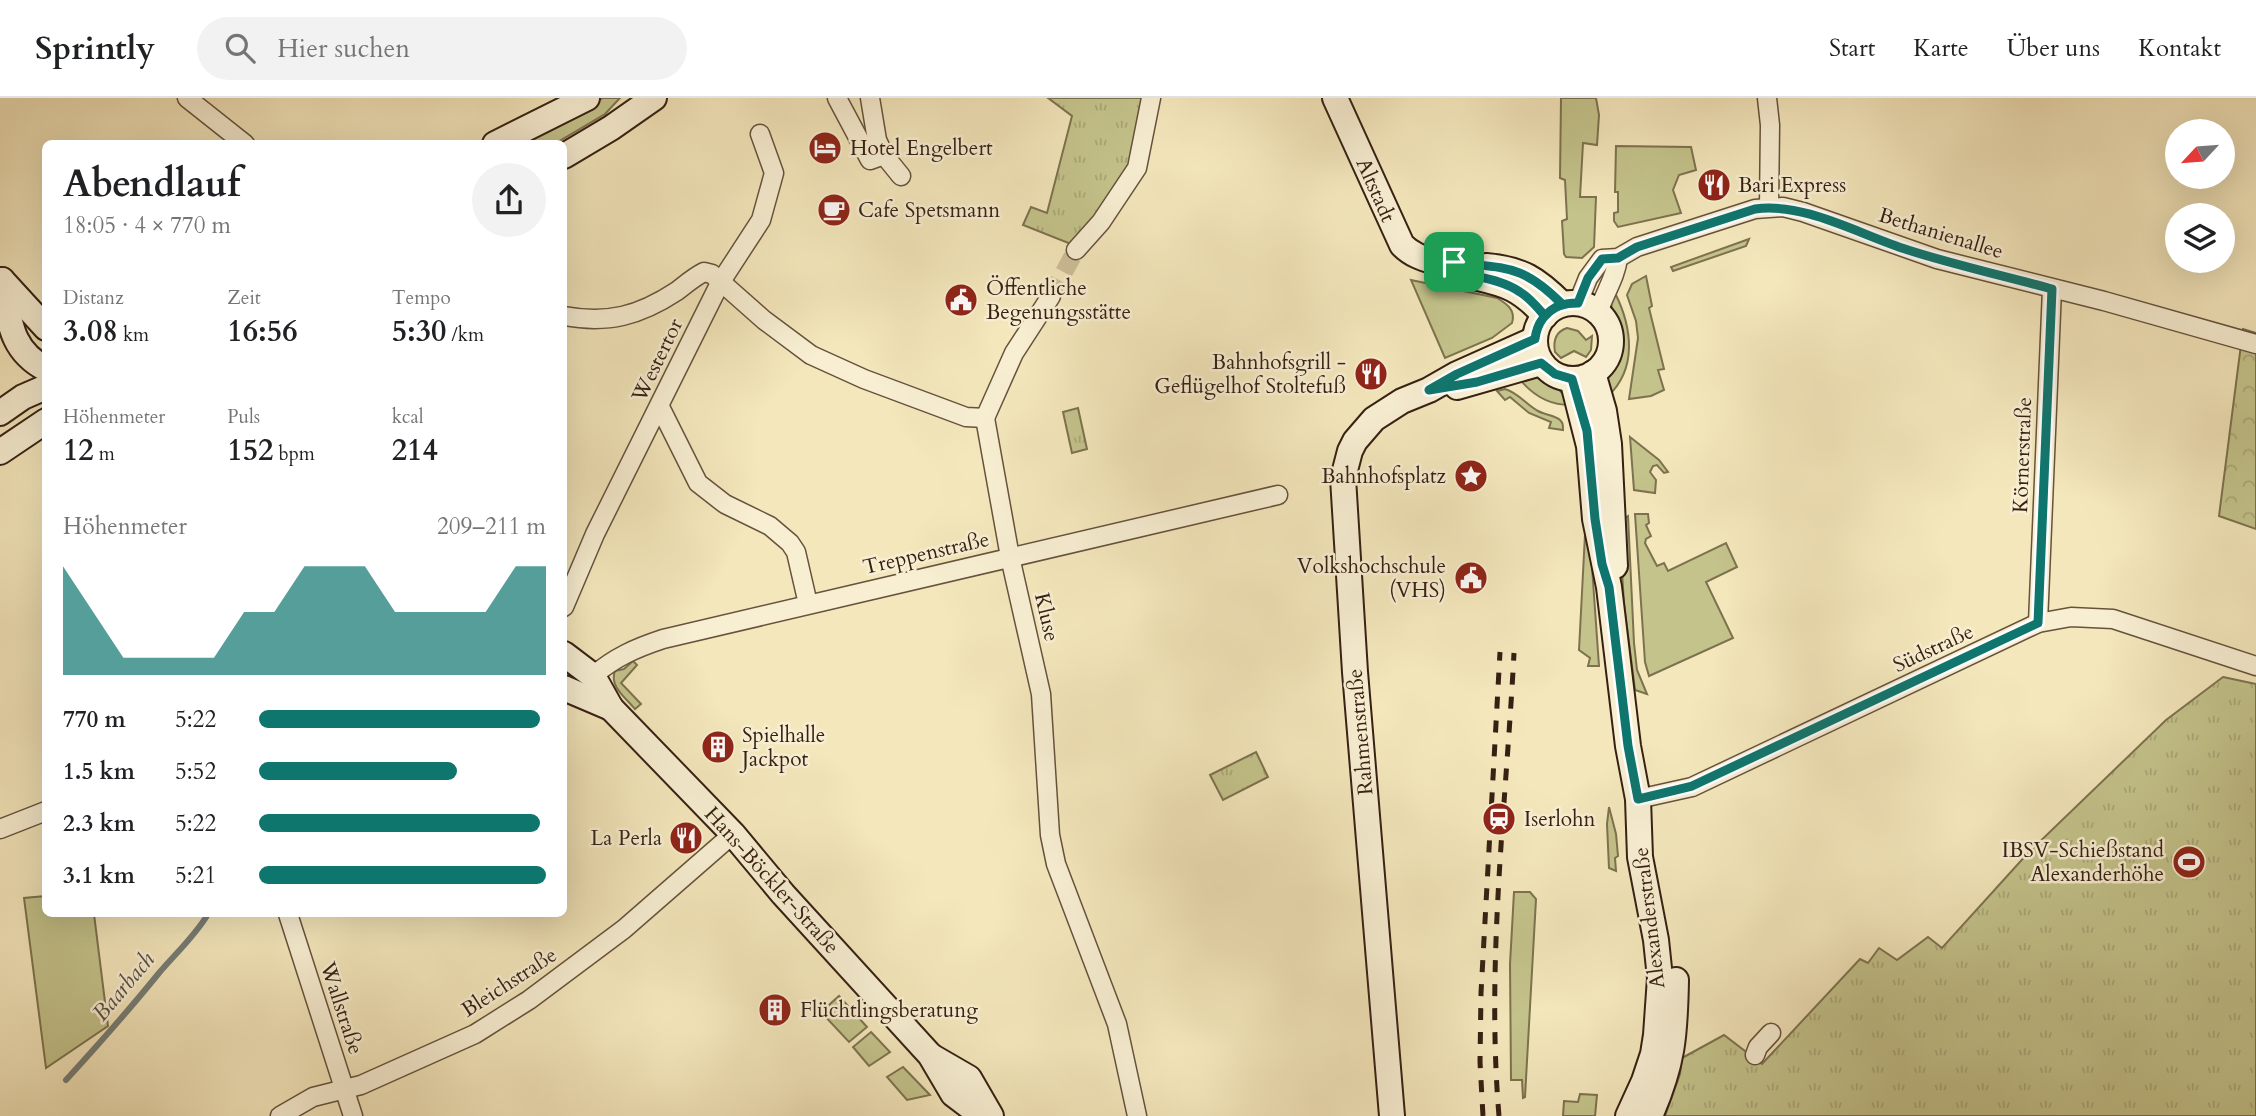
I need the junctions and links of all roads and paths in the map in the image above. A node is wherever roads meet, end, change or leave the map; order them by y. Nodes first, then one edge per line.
1 (187, 98) edge
2 (587, 98) edge
3 (837, 98) edge
4 (870, 98) edge
5 (1151, 98) edge
6 (1335, 98) edge
7 (1768, 98) edge
8 (650, 99) edge
9 (760, 134) dead end
10 (241, 140) edge
11 (503, 140) edge
12 (567, 154) edge
13 (884, 155) junction
14 (901, 176) dead end
15 (1769, 207) junction
16 (1076, 250) tunnel mouth
17 (720, 283) junction
18 (1, 285) edge
19 (2052, 289) junction
20 (1051, 296) tunnel mouth
21 (1571, 309) junction
22 (567, 316) edge
23 (42, 324) edge
24 (2256, 344) edge
25 (1538, 351) junction
26 (42, 367) edge
27 (1582, 376) junction
28 (42, 389) edge
29 (660, 407) junction
30 (0, 414) edge
31 (985, 418) junction
32 (42, 424) edge
33 (0, 452) edge
34 (1278, 495) dead end
35 (1010, 557) junction
36 (567, 600) edge
37 (808, 604) junction
38 (2038, 623) junction
39 (567, 656) edge
40 (2256, 666) edge
41 (593, 676) junction
42 (567, 689) edge
43 (611, 708) junction
44 (1638, 799) junction
45 (42, 813) edge
46 (0, 829) edge
47 (733, 834) junction
48 (289, 917) edge
49 (1771, 1033) dead end
50 (930, 1055) junction
51 (1755, 1055) dead end
52 (344, 1089) junction
53 (280, 1116) edge
54 (353, 1116) edge
55 (982, 1116) edge
56 (991, 1116) edge
57 (1137, 1116) edge
58 (1392, 1116) edge
59 (1628, 1116) edge
60 (1650, 1116) edge

1 - 10 street
2 - 11 main road
3 - 13 street
4 - 13 street
5 - 16 street
6 - 21 main road, Altstadt
7 - 15 street
8 - 12 main road
9 - 17 street, Westertor
13 - 14 street
15 - 19 street, Bethanienallee
15 - 21 street, Bethanienallee
17 - 22 street
17 - 29 street, Westertor
17 - 31 street
18 - 23 main road
18 - 26 main road
19 - 24 street, Bethanienallee
19 - 38 street, Körnerstraße
20 - 31 street
21 - 25 main road
21 - 27 main road
25 - 27 main road
25 - 58 main road, Rahmenstraße
27 - 44 main road, Alexanderstraße
28 - 30 main road
29 - 36 street, Westertor
29 - 37 street
31 - 35 street, Kluse
32 - 33 main road
34 - 35 street, Treppenstraße
35 - 37 street, Treppenstraße
35 - 57 street, Kluse
37 - 41 street, Treppenstraße
38 - 40 street, Südstraße
38 - 44 street, Südstraße
39 - 41 main road, Hans-Böckler-Straße
41 - 43 main road, Hans-Böckler-Straße
42 - 43 main road, Hans-Böckler-Straße
43 - 47 main road, Hans-Böckler-Straße
44 - 59 main road, Alexanderstraße
44 - 60 main road, Alexanderstraße
45 - 46 street
47 - 50 main road, Hans-Böckler-Straße
47 - 52 street, Bleichstraße
48 - 52 street, Wallstraße
49 - 51 street
50 - 55 main road, Hans-Böckler-Straße
50 - 56 main road, Hans-Böckler-Straße
52 - 53 street, Bleichstraße
52 - 54 street, Wallstraße

